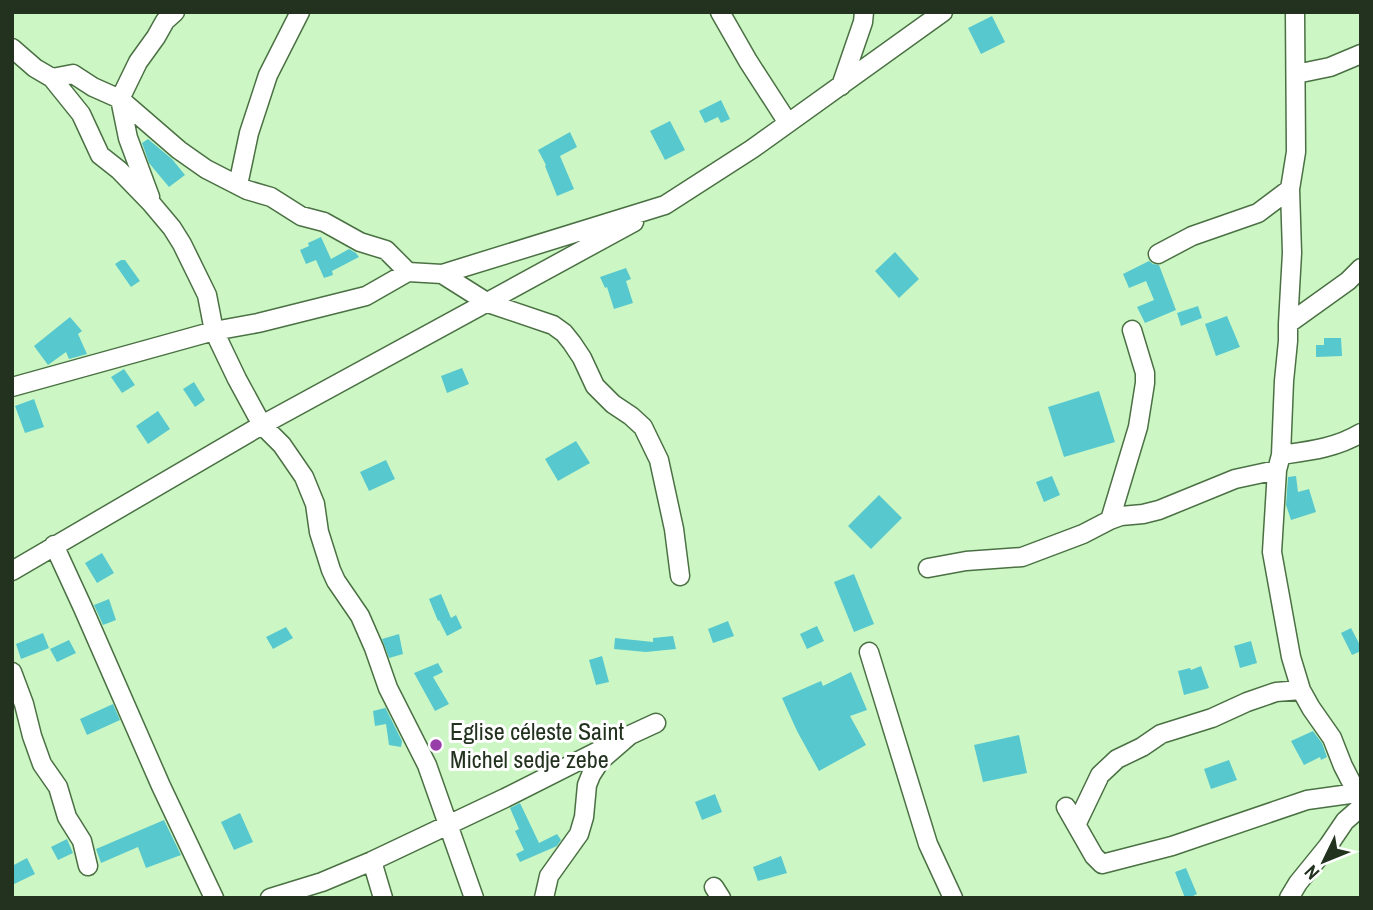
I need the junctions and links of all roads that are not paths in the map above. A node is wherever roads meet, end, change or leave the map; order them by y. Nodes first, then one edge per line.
1 (175, 12) edge
2 (300, 12) edge
3 (720, 12) edge
4 (864, 12) edge
5 (943, 12) edge
6 (1295, 12) edge
7 (12, 48) edge
8 (1361, 54) edge
9 (1296, 74) junction
10 (52, 78) junction
11 (841, 86) junction
12 (120, 99) junction
13 (788, 123) junction
14 (239, 185) junction
15 (1290, 190) junction
16 (151, 202) junction
17 (665, 205) junction
18 (1158, 254) dead end
19 (1361, 268) edge
20 (408, 272) junction
21 (442, 274) junction
22 (488, 303) junction
23 (1287, 324) junction
24 (1132, 330) dead end
25 (214, 331) junction
26 (12, 387) edge
27 (262, 425) junction
28 (1361, 433) edge
29 (1279, 463) junction
30 (1110, 520) junction
31 (54, 545) junction
32 (928, 568) dead end
33 (12, 570) edge
34 (680, 576) dead end
35 (869, 652) dead end
36 (12, 672) edge
37 (1301, 690) junction
38 (656, 723) dead end
39 (630, 735) junction
40 (1360, 798) edge
41 (1066, 807) dead end
42 (1077, 823) junction
43 (448, 824) junction
44 (372, 861) junction
45 (88, 866) dead end
46 (214, 898) edge
47 (270, 898) edge
48 (383, 898) edge
49 (474, 898) edge
50 (544, 898) edge
51 (953, 898) edge
52 (1289, 898) edge

1 - 12 street
2 - 14 street
3 - 13 street
4 - 11 street
5 - 11 street
6 - 9 street
7 - 10 street
8 - 9 street
9 - 15 street
10 - 12 street
10 - 16 street
11 - 13 street
12 - 14 street
12 - 16 street
13 - 17 street
14 - 20 street
15 - 18 street
15 - 23 street
16 - 25 street
17 - 21 street
17 - 22 street
19 - 23 street
20 - 21 street
20 - 25 street
21 - 22 street
22 - 27 street
22 - 34 street
23 - 29 street
24 - 30 street
25 - 26 street
25 - 27 street
27 - 31 street
27 - 43 street
28 - 29 street
29 - 30 street
29 - 37 street
30 - 32 street
31 - 33 street
31 - 46 street
35 - 51 street
36 - 45 street
37 - 40 street
37 - 42 street
38 - 39 street
39 - 43 street
39 - 50 street
40 - 42 street
40 - 52 street
41 - 42 street
43 - 44 street
43 - 49 street
44 - 47 street
44 - 48 street

